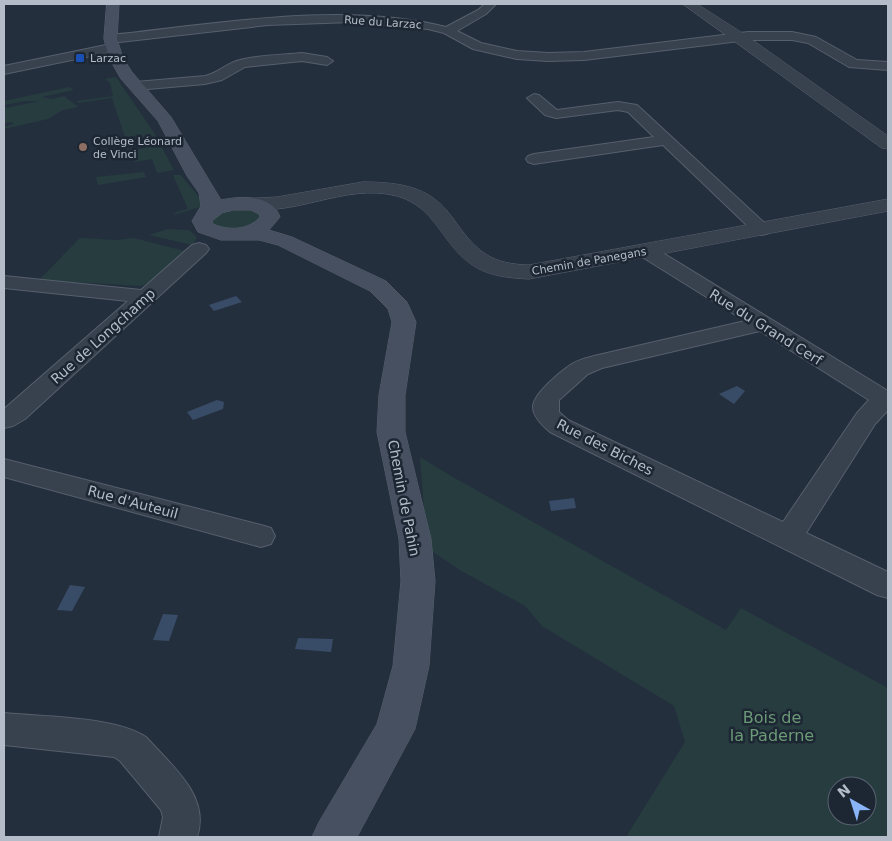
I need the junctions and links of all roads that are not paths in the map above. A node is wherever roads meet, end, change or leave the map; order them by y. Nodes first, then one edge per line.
1 (113, 4) edge
2 (491, 4) edge
3 (689, 4) edge
4 (267, 8) dead end
5 (367, 10) dead end
6 (352, 19) junction
7 (268, 22) junction
8 (448, 31) junction
9 (824, 35) dead end
10 (739, 37) junction
11 (807, 38) junction
12 (112, 47) junction
13 (327, 61) dead end
14 (861, 65) junction
15 (888, 66) edge
16 (4, 70) edge
17 (873, 79) dead end
18 (136, 86) junction
19 (534, 98) dead end
20 (666, 140) junction
21 (887, 141) edge
22 (534, 159) dead end
23 (209, 192) junction
24 (296, 199) junction
25 (246, 203) junction
26 (888, 205) edge
27 (270, 217) junction
28 (762, 229) junction
29 (204, 230) junction
30 (240, 234) junction
31 (285, 241) junction
32 (646, 251) junction
33 (4, 282) edge
34 (146, 297) junction
35 (762, 324) junction
36 (888, 400) edge
37 (4, 420) edge
38 (4, 468) edge
39 (261, 536) dead end
40 (788, 537) junction
41 (888, 586) edge
42 (4, 730) edge
43 (178, 837) edge
44 (334, 837) edge

1 - 12 main road
2 - 8 street
3 - 10 street
4 - 7 street
5 - 6 street
6 - 7 street, Rue du Larzac
6 - 8 street, Rue du Larzac
7 - 12 street, Rue du Larzac
8 - 10 street, Rue du Larzac
9 - 11 street
10 - 11 street, Rue du Larzac
10 - 21 street
11 - 14 street
12 - 16 street, Rue du Larzac
12 - 18 main road
13 - 18 street
14 - 15 street
14 - 17 street
18 - 23 main road
19 - 20 street
20 - 22 street
20 - 28 street
23 - 25 main road
23 - 29 main road
24 - 25 street, Chemin de Panegans
24 - 27 street, Chemin de Panegans
24 - 32 street, Chemin de Panegans
25 - 27 main road
25 - 29 main road
26 - 28 street, Chemin de Panegans
27 - 30 main road
27 - 31 main road, Chemin de Pahin
28 - 32 street, Chemin de Panegans
29 - 30 main road, Chemin de Pahin
29 - 34 street, Rue de Longchamp
30 - 31 main road, Chemin de Pahin
31 - 44 main road, Chemin de Pahin
32 - 35 street, Rue du Grand Cerf
33 - 34 street
34 - 37 street, Rue de Longchamp
35 - 36 street, Rue du Grand Cerf
35 - 40 street, Rue des Biches
36 - 40 street
38 - 39 street, Rue d'Auteuil
40 - 41 street, Rue des Biches
42 - 43 street

